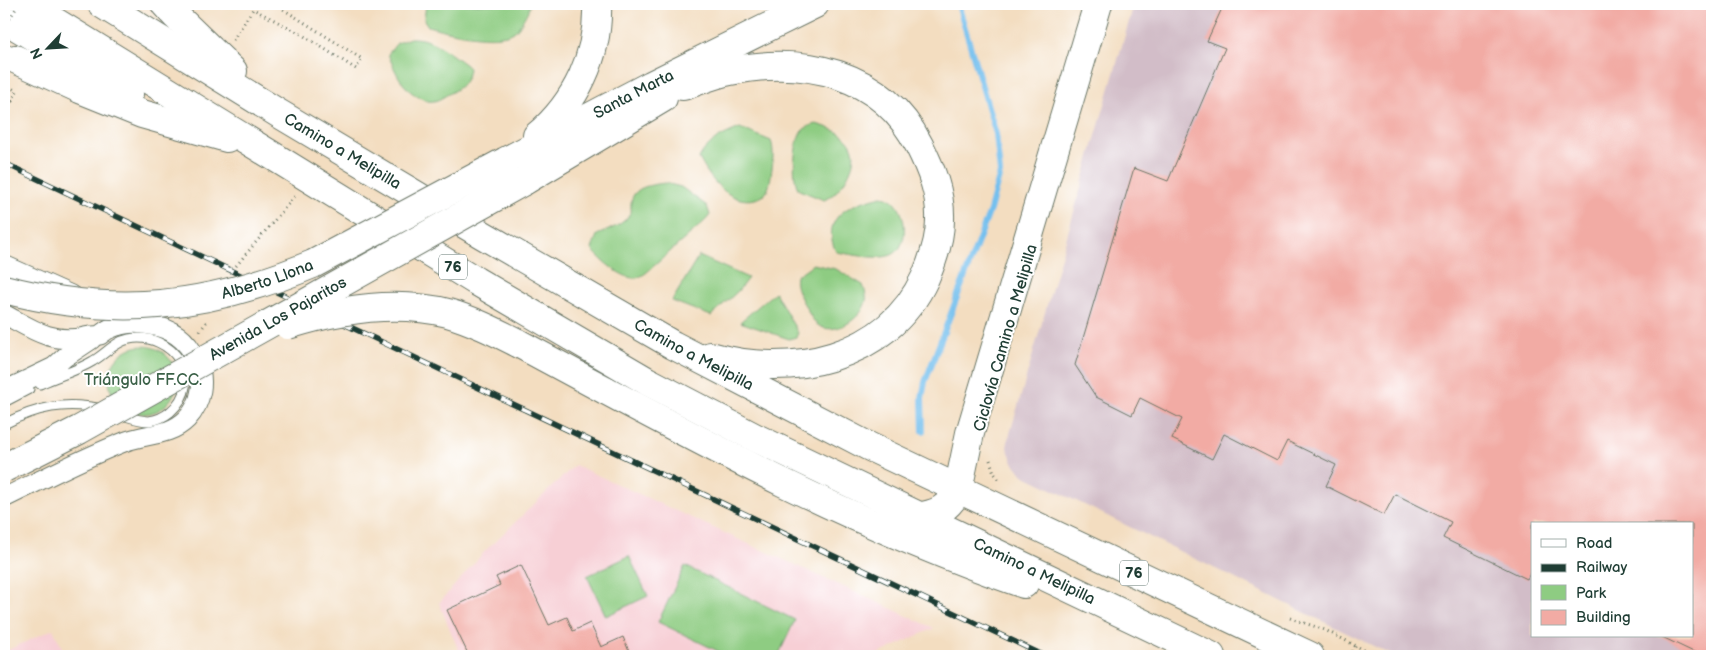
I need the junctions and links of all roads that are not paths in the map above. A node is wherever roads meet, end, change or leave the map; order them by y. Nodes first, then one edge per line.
1 (26, 4) edge
2 (102, 4) edge
3 (165, 4) edge
4 (597, 4) edge
5 (815, 4) edge
6 (1098, 4) edge
7 (4, 19) edge
8 (763, 30) junction
9 (10, 56) edge
10 (683, 86) junction
11 (278, 114) junction
12 (204, 131) junction
13 (262, 149) junction
14 (506, 160) junction
15 (524, 181) joint
16 (4, 265) edge
17 (4, 289) edge
18 (4, 314) edge
19 (133, 323) junction
20 (105, 332) junction
21 (672, 345) junction
22 (228, 347) junction
23 (4, 391) edge
24 (4, 402) edge
25 (4, 424) edge
26 (4, 468) edge
27 (958, 490) junction
28 (4, 498) edge
29 (917, 516) junction
30 (1094, 601) junction
31 (1211, 656) edge
32 (1310, 656) edge

1 - 13 main road, Camino a Melipilla / 76
2 - 11 main road, Camino a Melipilla / 76
3 - 11 main road
4 - 14 main road
5 - 8 main road, Santa Marta
6 - 27 main road
7 - 12 main road
8 - 10 main road, Santa Marta
8 - 14 main road, Santa Marta
9 - 12 main road
10 - 15 main road, Santa Marta
10 - 21 main road
11 - 21 main road, Camino a Melipilla / 76
12 - 13 main road
13 - 29 main road, Camino a Melipilla / 76
14 - 17 main road, Alberto Llona, bridge
15 - 22 main road, Avenida Los Pajaritos, bridge
16 - 19 street
18 - 20 street
19 - 20 street
19 - 28 street
20 - 23 street
21 - 27 main road, Camino a Melipilla / 76
22 - 26 main road, Avenida Los Pajaritos, bridge
22 - 30 main road, bridge
24 - 25 lane
27 - 29 main road
27 - 32 main road, Camino a Melipilla / 76
29 - 30 main road, Camino a Melipilla / 76
30 - 31 main road, Camino a Melipilla / 76

